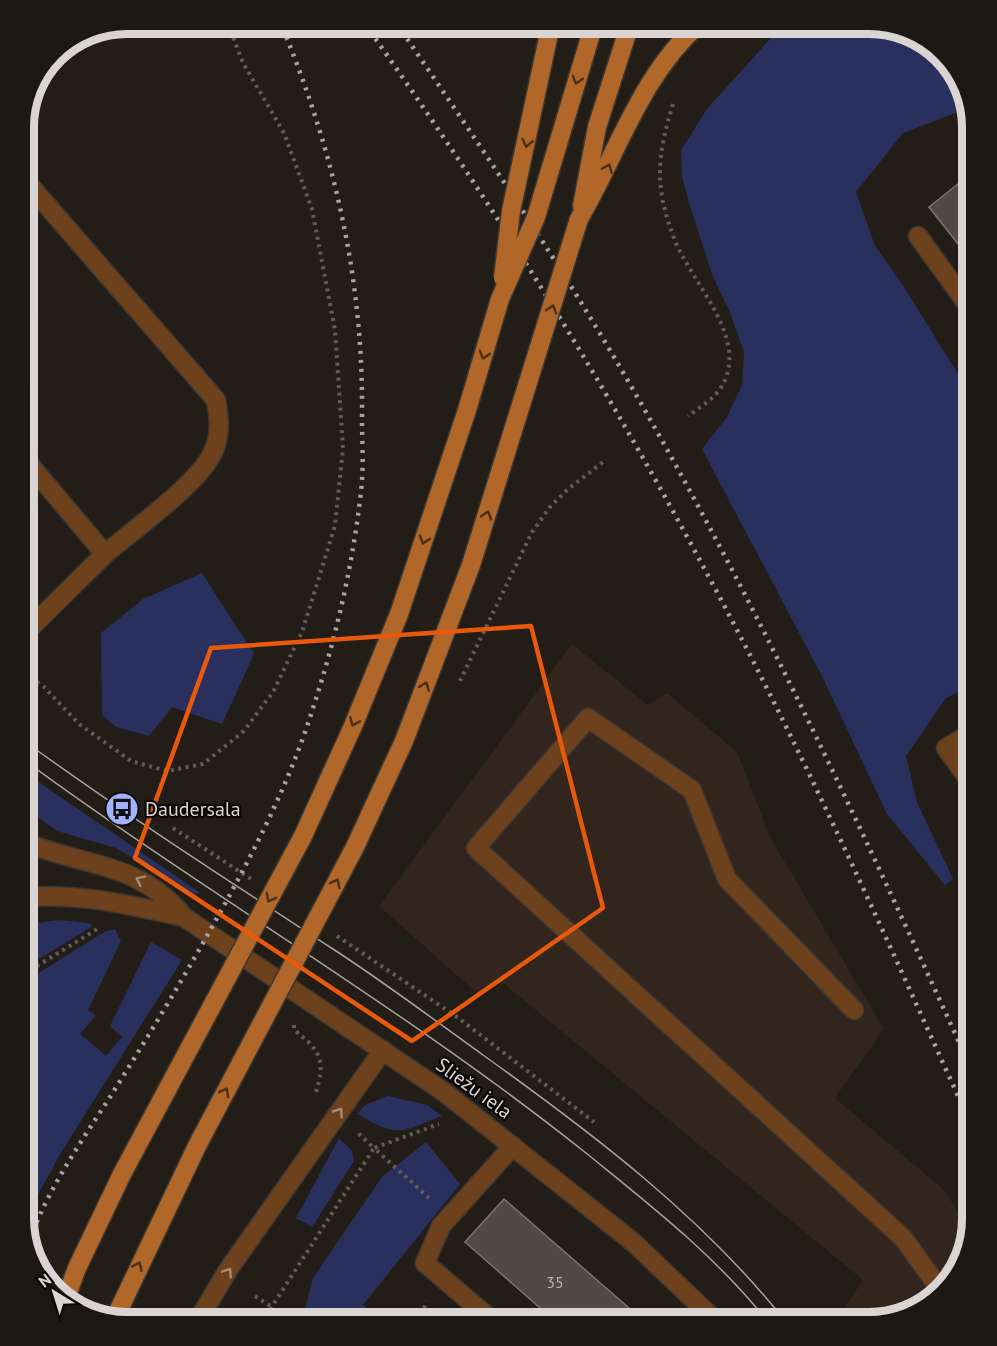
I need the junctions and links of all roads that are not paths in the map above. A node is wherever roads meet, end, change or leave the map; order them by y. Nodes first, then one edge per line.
1 (549, 35) edge
2 (591, 35) edge
3 (626, 35) edge
4 (690, 35) edge
5 (35, 192) edge
6 (579, 219) junction
7 (918, 236) dead end
8 (962, 297) edge
9 (500, 299) junction
10 (35, 471) edge
11 (105, 554) junction
12 (35, 623) edge
13 (962, 739) edge
14 (962, 769) edge
15 (35, 846) edge
16 (35, 896) edge
17 (184, 917) junction
18 (854, 1010) dead end
19 (383, 1050) junction
20 (513, 1146) junction
21 (80, 1262) edge
22 (936, 1283) edge
23 (118, 1311) edge
24 (203, 1312) edge
25 (482, 1312) edge
26 (706, 1312) edge

1 -> 9 main road, bridge
2 -> 9 main road, bridge
3 - 6 main road
6 -> 4 main road
5 - 11 street
23 -> 6 main road, bridge
7 - 8 street
9 -> 21 main road, bridge
10 - 11 street
11 - 12 street
13 - 14 street
17 -> 15 street, Sliežu iela
16 - 17 street, Sliežu iela
17 - 19 street, Sliežu iela
18 - 22 street
19 - 20 street, Sliežu iela
24 -> 19 street
20 - 25 street
20 - 26 street, Sliežu iela

